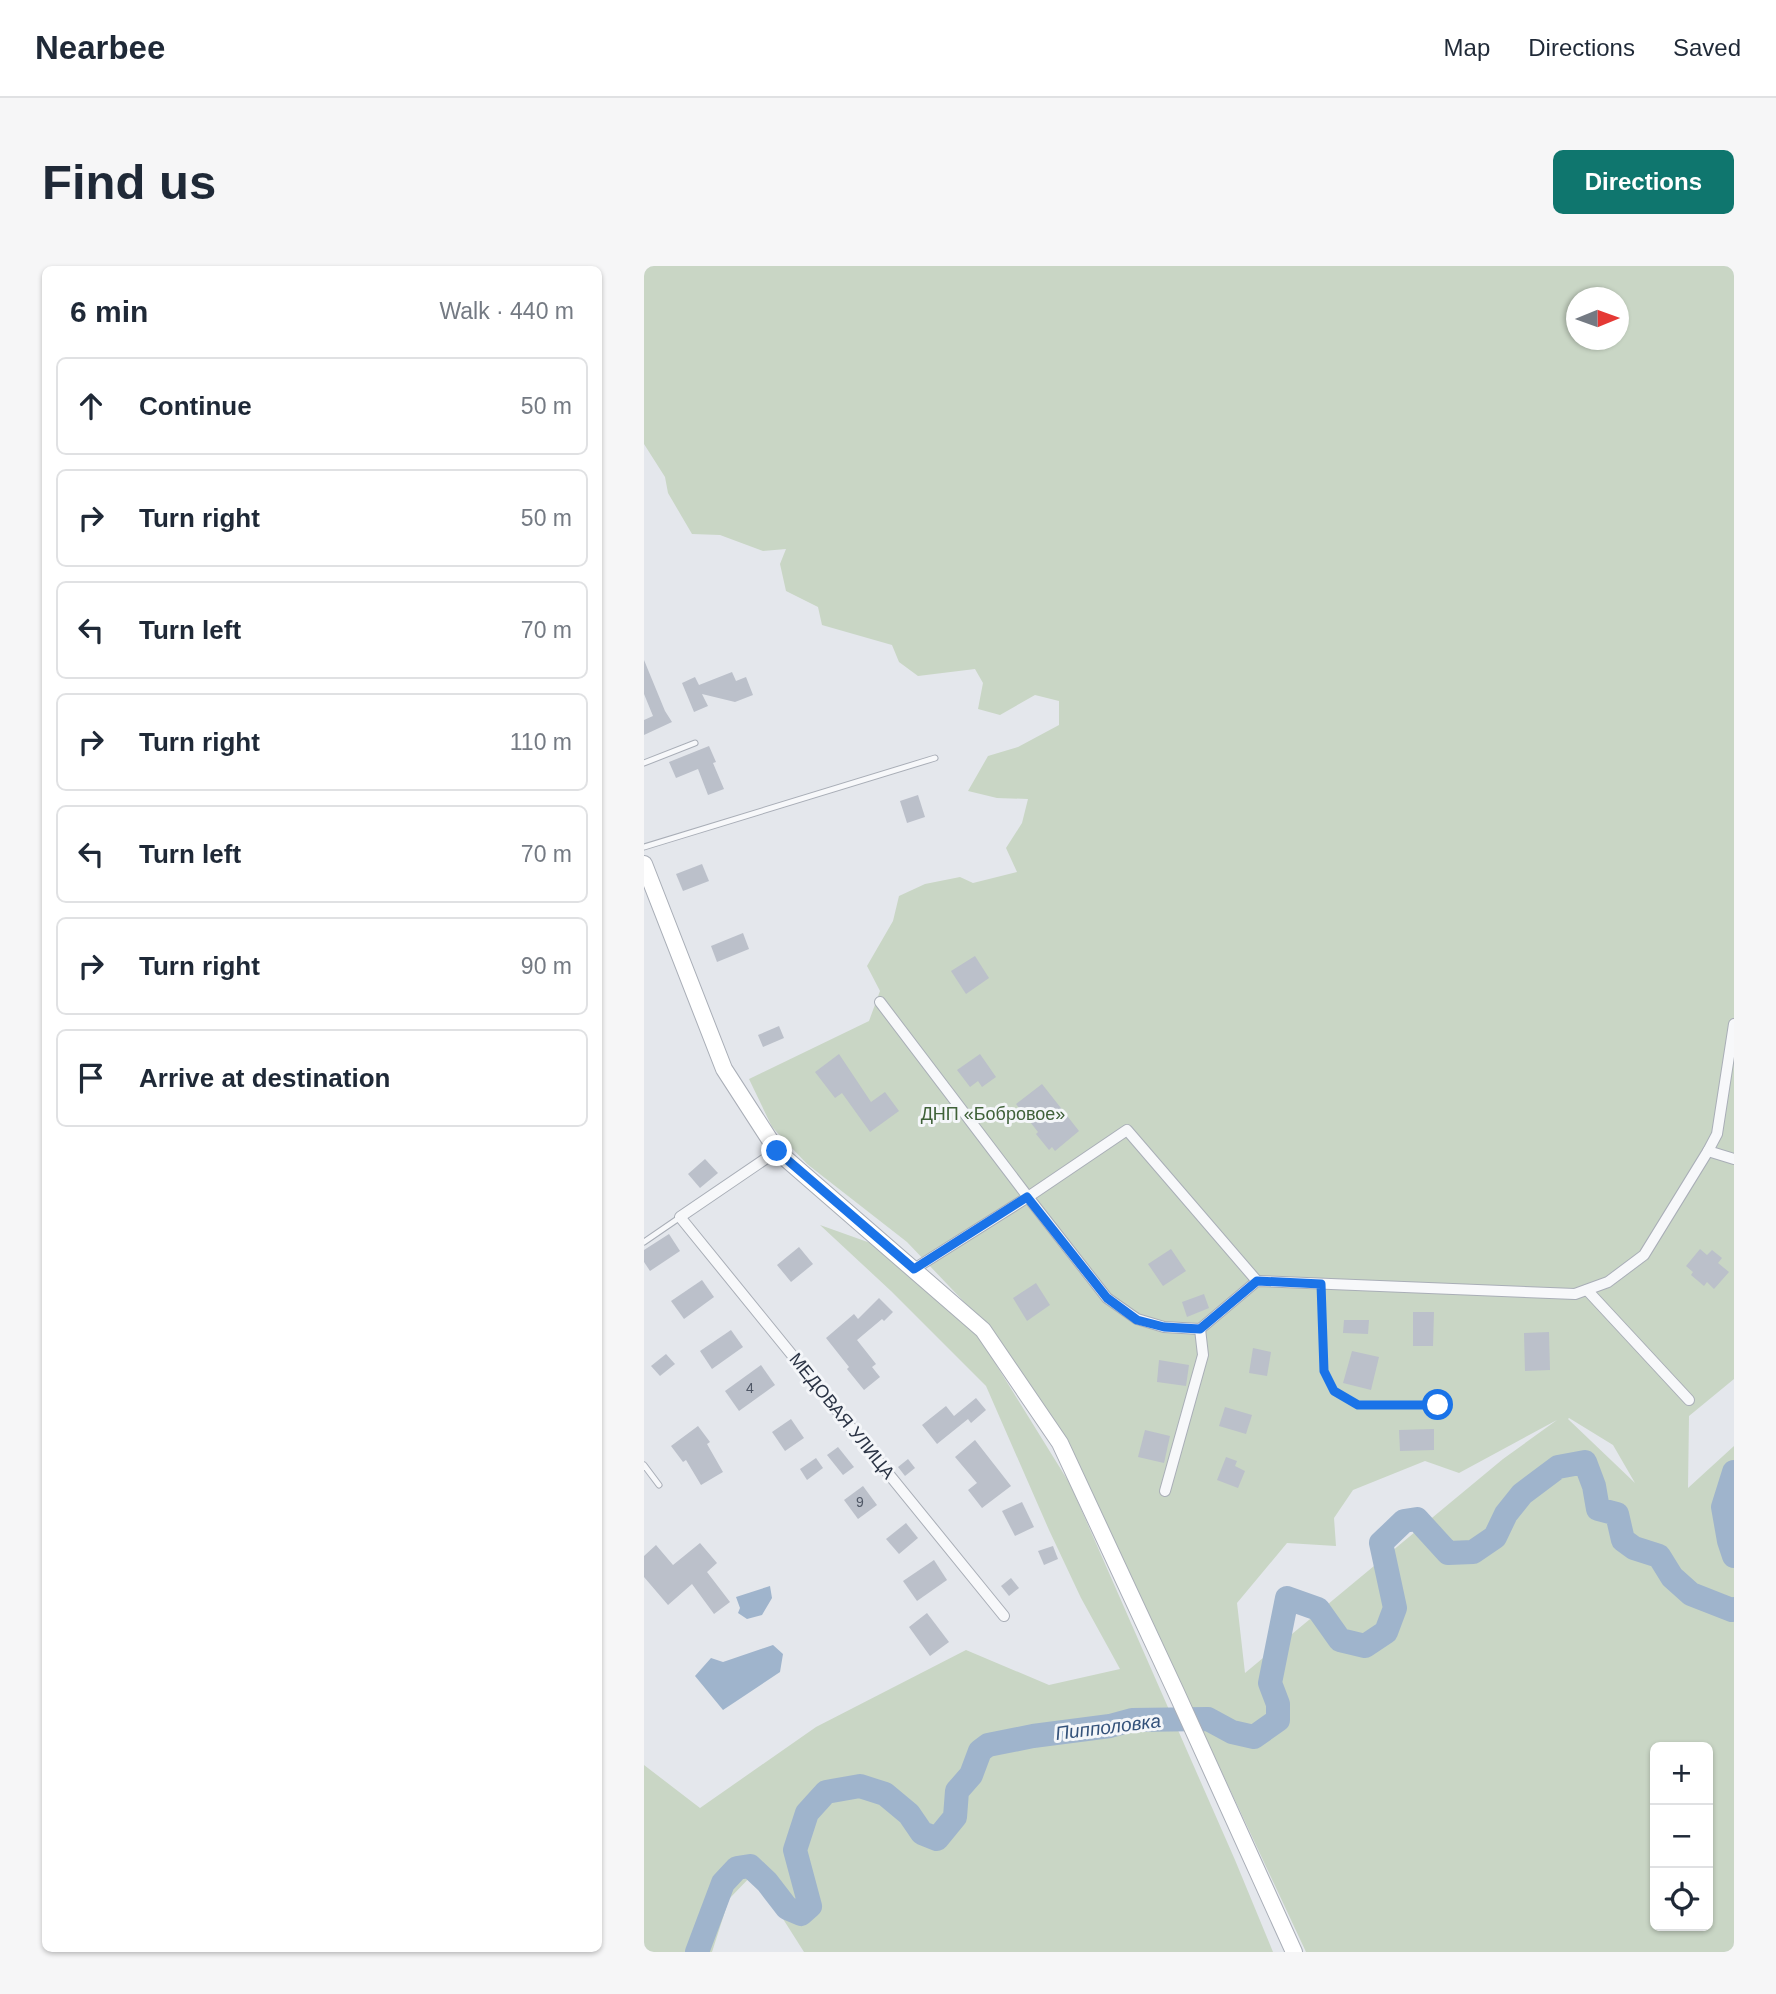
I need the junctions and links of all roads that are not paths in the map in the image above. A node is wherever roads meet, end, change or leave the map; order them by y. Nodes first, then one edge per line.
1 (695, 743) dead end
2 (935, 758) dead end
3 (644, 763) edge
4 (644, 847) edge
5 (644, 864) edge
6 (880, 1002) dead end
7 (1734, 1024) edge
8 (777, 1151) junction
9 (1708, 1151) junction
10 (1734, 1159) edge
11 (1027, 1197) junction
12 (680, 1217) junction
13 (644, 1242) edge
14 (914, 1269) junction
15 (1257, 1281) junction
16 (1321, 1284) junction
17 (1587, 1290) junction
18 (1200, 1329) junction
19 (1689, 1400) dead end
20 (1438, 1405) dead end
21 (644, 1465) edge
22 (659, 1485) dead end
23 (1165, 1491) dead end
24 (1004, 1616) dead end
25 (1294, 1952) edge

1 - 3 lane
2 - 4 lane
5 - 8 main road
6 - 11 street
7 - 9 street
8 - 12 street
8 - 14 main road
9 - 10 street
9 - 17 street
11 - 14 street
11 - 15 street
11 - 18 street
12 - 13 lane
12 - 24 street, МЕДОВАЯ УЛИЦА
14 - 25 main road
15 - 16 street
15 - 18 street
16 - 17 street
16 - 20 lane
17 - 19 street
18 - 23 street
21 - 22 lane

